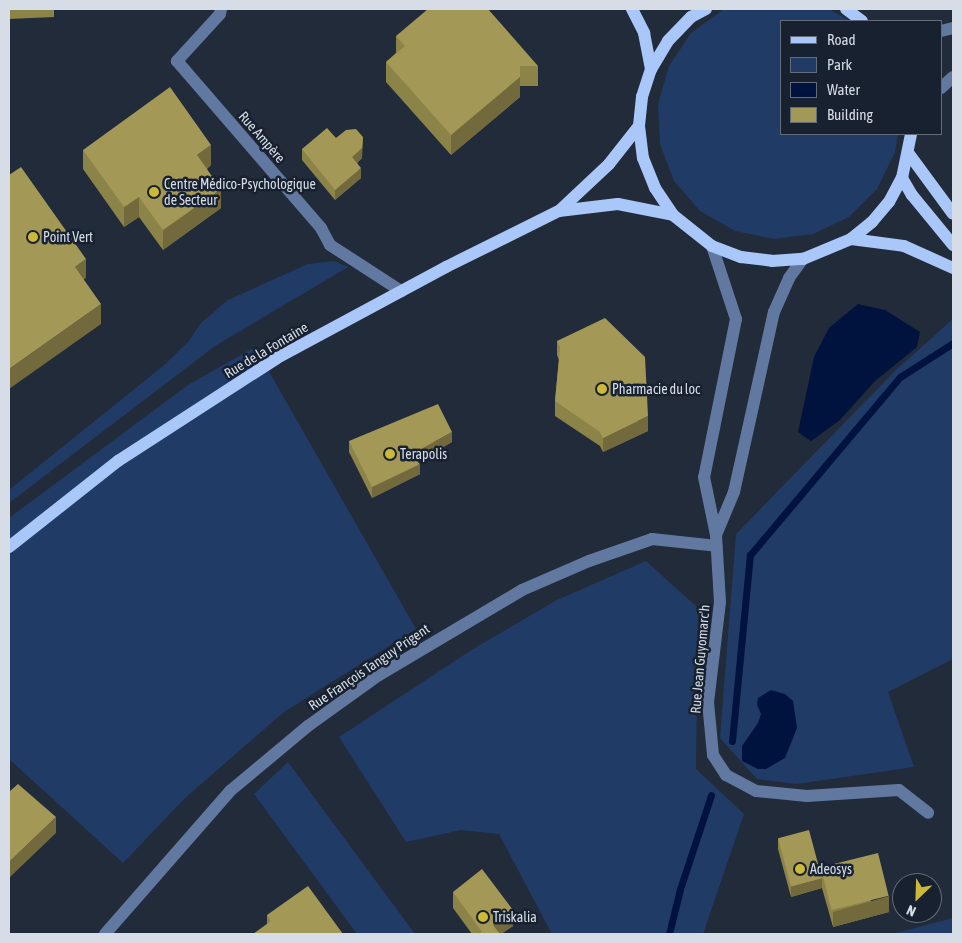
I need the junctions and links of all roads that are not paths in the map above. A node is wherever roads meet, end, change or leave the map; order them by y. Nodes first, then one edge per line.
1 (221, 9) edge
2 (632, 9) edge
3 (706, 9) edge
4 (846, 9) edge
5 (861, 20) edge
6 (651, 69) junction
7 (953, 77) edge
8 (942, 87) edge
9 (639, 126) junction
10 (911, 135) edge
11 (909, 154) junction
12 (902, 178) junction
13 (559, 211) junction
14 (953, 214) edge
15 (673, 215) junction
16 (851, 239) junction
17 (953, 245) edge
18 (712, 246) junction
19 (803, 259) junction
20 (953, 268) edge
21 (401, 291) junction
22 (717, 541) junction
23 (9, 547) edge
24 (928, 812) dead end
25 (105, 934) edge

1 - 21 street, Rue Ampère
2 - 6 main road
3 - 6 main road
4 - 5 main road
6 - 9 main road
7 - 8 street
9 - 13 main road, Rue de la Fontaine
9 - 15 main road
10 - 11 main road
11 - 12 main road
11 - 14 main road
12 - 16 main road
12 - 17 main road
13 - 15 main road, Rue de la Fontaine
13 - 21 main road, Rue de la Fontaine
15 - 18 main road
16 - 19 main road
16 - 20 main road
18 - 19 main road
18 - 22 street, Rue Jean Guyomarc'h
19 - 22 street, Rue Jean Guyomarc'h
21 - 23 main road, Rue de la Fontaine
22 - 24 street, Rue Jean Guyomarc'h
22 - 25 street, Rue François Tanguy Prigent

